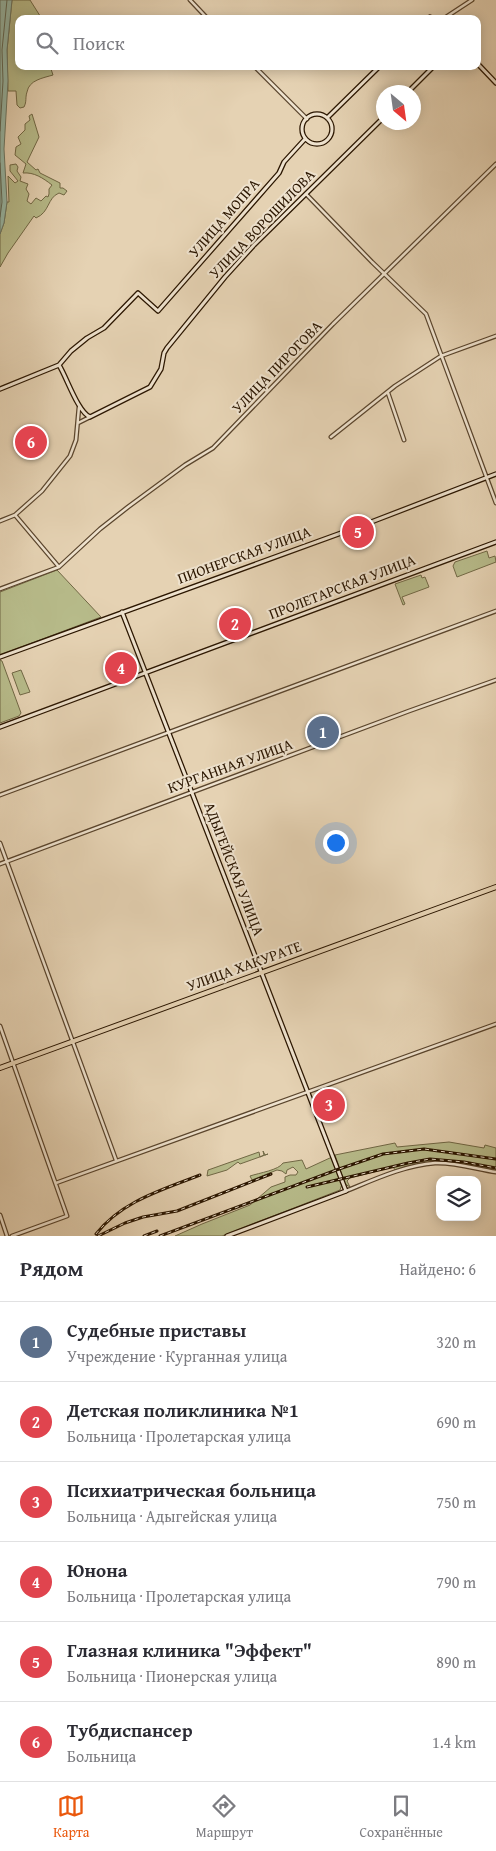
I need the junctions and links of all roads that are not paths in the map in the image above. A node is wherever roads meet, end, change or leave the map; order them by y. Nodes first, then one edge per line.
1 (190, 0) edge
2 (472, 0) edge
3 (204, 15) edge
4 (450, 15) edge
5 (481, 68) edge
6 (258, 70) edge
7 (376, 70) edge
8 (430, 70) edge
9 (496, 83) edge
10 (415, 85) edge
11 (327, 118) junction
12 (307, 119) junction
13 (376, 125) edge
14 (305, 139) junction
15 (496, 164) edge
16 (306, 194) junction
17 (384, 274) junction
18 (496, 336) edge
19 (442, 356) junction
20 (59, 365) junction
21 (0, 389) edge
22 (388, 393) junction
23 (79, 407) junction
24 (90, 418) junction
25 (78, 423) junction
26 (331, 437) dead end
27 (404, 440) dead end
28 (496, 474) edge
29 (486, 478) junction
30 (496, 503) edge
31 (15, 514) junction
32 (0, 521) edge
33 (496, 542) edge
34 (59, 567) junction
35 (0, 589) edge
36 (496, 611) edge
37 (122, 612) junction
38 (0, 658) edge
39 (146, 673) junction
40 (496, 680) edge
41 (0, 727) edge
42 (170, 733) junction
43 (192, 792) junction
44 (0, 795) edge
45 (0, 843) edge
46 (7, 861) junction
47 (0, 864) edge
48 (496, 887) edge
49 (262, 972) junction
50 (496, 1024) edge
51 (0, 1026) edge
52 (72, 1041) junction
53 (13, 1063) junction
54 (0, 1068) edge
55 (308, 1092) junction
56 (116, 1160) junction
57 (496, 1172) edge
58 (56, 1182) junction
59 (346, 1191) junction
60 (0, 1215) edge
61 (8, 1236) edge
62 (12, 1236) edge
63 (227, 1236) edge

1 - 3 street
2 - 4 street
5 - 9 main road
6 - 12 street
7 - 11 main road
8 - 10 main road
11 - 12 main road
11 - 14 main road
12 - 14 main road
13 - 16 main road, УЛИЦА ВОРОШИЛОВА
14 - 20 main road, УЛИЦА МОПРА
15 - 17 street, УЛИЦА ПИРОГОВА
16 - 17 street
16 - 24 main road, УЛИЦА ВОРОШИЛОВА
17 - 19 street
17 - 34 street, УЛИЦА ПИРОГОВА
18 - 19 street
19 - 22 street
19 - 29 street
20 - 21 main road
20 - 23 main road
22 - 26 street
22 - 27 street
23 - 24 main road
23 - 25 street
24 - 25 street
25 - 31 street
28 - 29 main road, ПИОНЕРСКАЯ УЛИЦА
29 - 30 street
29 - 37 main road, ПИОНЕРСКАЯ УЛИЦА
31 - 32 street
31 - 34 street
33 - 39 main road, ПРОЛЕТАРСКАЯ УЛИЦА
34 - 35 street
36 - 42 street
37 - 38 main road, ПИОНЕРСКАЯ УЛИЦА
37 - 39 main road, АДЫГЕЙСКАЯ УЛИЦА
39 - 41 main road, ПРОЛЕТАРСКАЯ УЛИЦА
39 - 42 main road, АДЫГЕЙСКАЯ УЛИЦА
40 - 43 street, КУРГАННАЯ УЛИЦА
42 - 43 main road, АДЫГЕЙСКАЯ УЛИЦА
42 - 44 street
43 - 46 street, КУРГАННАЯ УЛИЦА
43 - 49 main road, АДЫГЕЙСКАЯ УЛИЦА
45 - 46 street
46 - 47 street, КУРГАННАЯ УЛИЦА
46 - 52 street
48 - 49 main road, УЛИЦА ХАКУРАТЕ
49 - 52 main road, УЛИЦА ХАКУРАТЕ
49 - 55 main road, АДЫГЕЙСКАЯ УЛИЦА
50 - 55 street
51 - 53 street
52 - 53 main road, УЛИЦА ХАКУРАТЕ
52 - 56 street
53 - 54 main road, УЛИЦА ХАКУРАТЕ
53 - 58 street
55 - 56 street
55 - 59 main road, АДЫГЕЙСКАЯ УЛИЦА
56 - 58 street
57 - 59 street
58 - 62 street
59 - 63 main road
60 - 61 street

